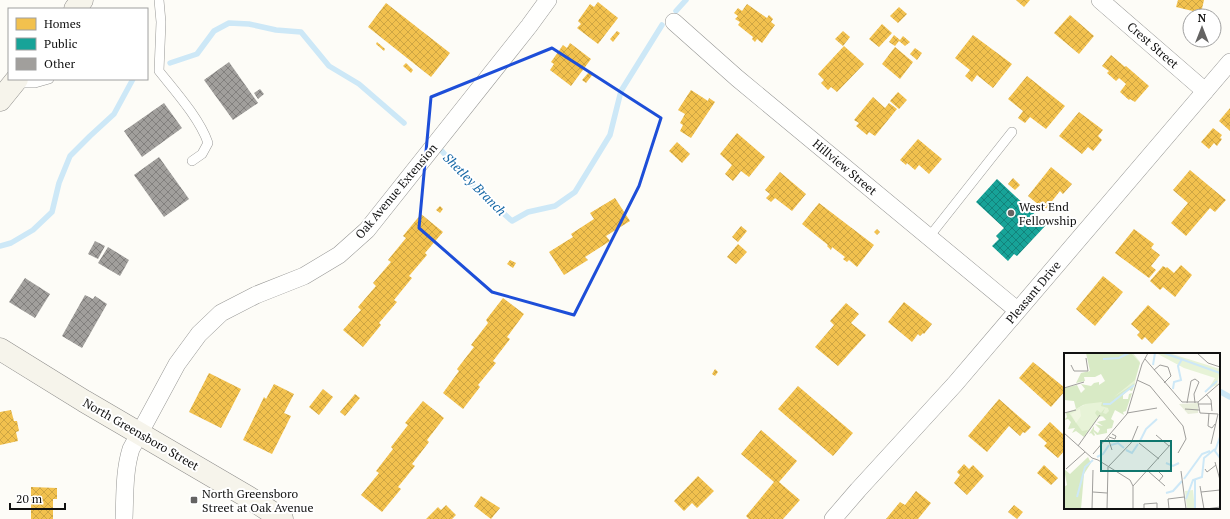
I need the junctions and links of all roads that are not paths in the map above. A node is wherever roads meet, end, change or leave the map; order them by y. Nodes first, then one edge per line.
1 (82, 0) edge
2 (159, 0) edge
3 (548, 0) edge
4 (1100, 0) edge
5 (75, 8) edge
6 (674, 22) dead end
7 (1230, 62) edge
8 (46, 80) edge
9 (16, 81) edge
10 (1205, 90) junction
11 (0, 100) edge
12 (1012, 132) dead end
13 (192, 161) dead end
14 (929, 237) junction
15 (1017, 310) junction
16 (0, 349) edge
17 (139, 433) junction
18 (124, 519) edge
19 (282, 519) edge
20 (833, 519) edge

1 - 5 main road
2 - 13 lane
3 - 17 street, Oak Avenue Extension
4 - 10 street, Crest Street
6 - 14 street, Hillview Street
7 - 10 street, Pleasant Drive
8 - 9 lane
9 - 11 main road
10 - 15 street, Pleasant Drive
12 - 14 lane
14 - 15 street, Hillview Street
15 - 20 street, Pleasant Drive
16 - 17 main road, North Greensboro Street
17 - 18 street, Oak Avenue Extension
17 - 19 main road, North Greensboro Street

